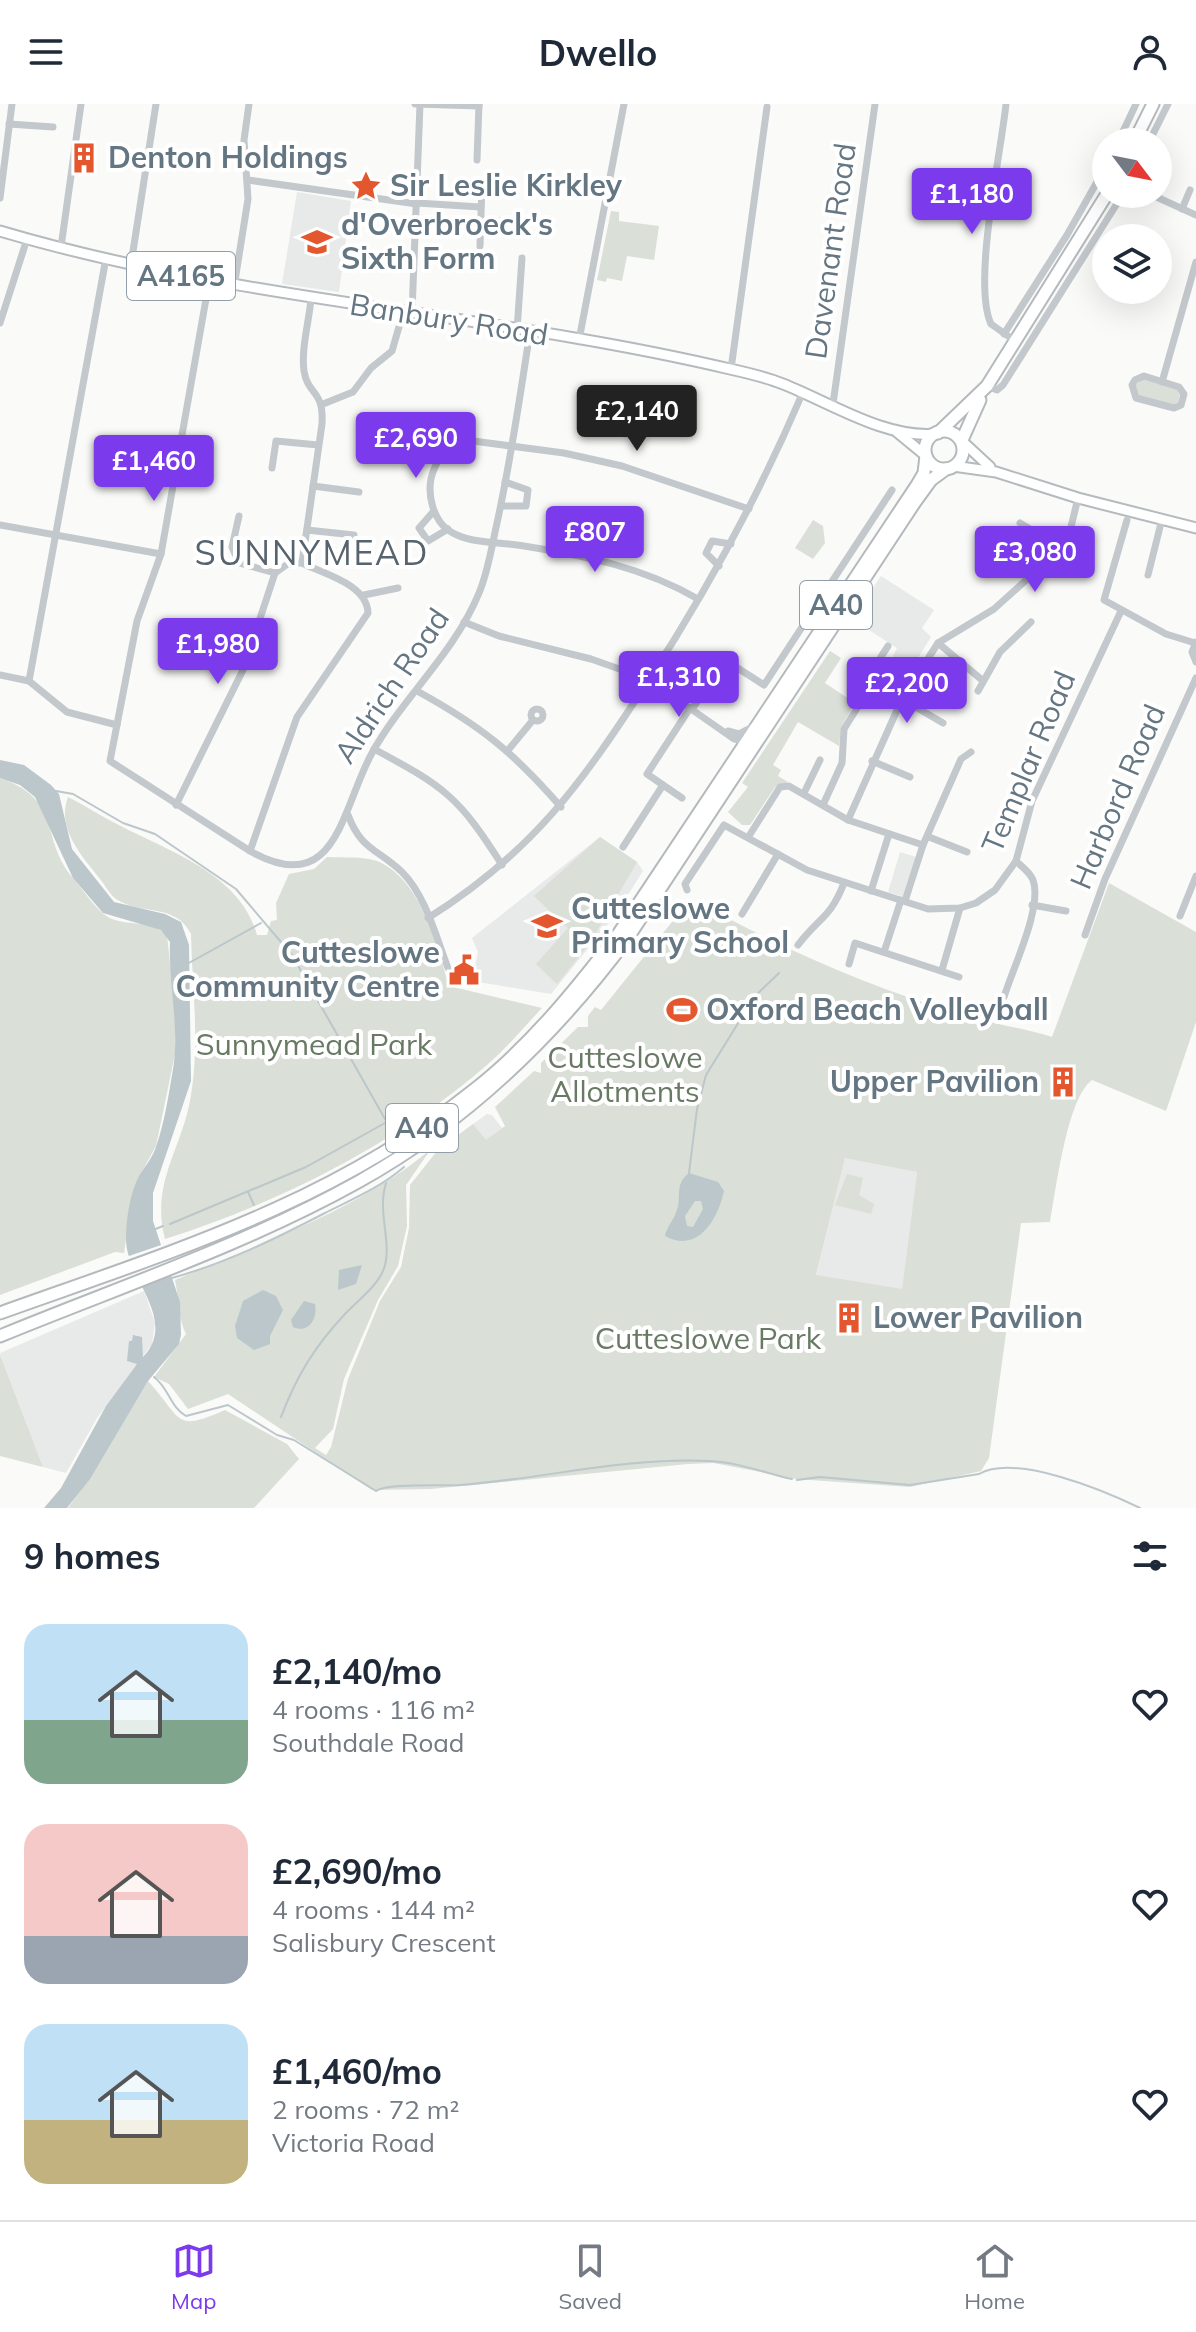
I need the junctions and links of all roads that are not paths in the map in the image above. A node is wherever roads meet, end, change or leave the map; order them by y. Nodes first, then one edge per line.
1 (12, 104) edge
2 (81, 104) edge
3 (156, 104) edge
4 (249, 104) edge
5 (418, 104) edge
6 (624, 104) edge
7 (875, 104) edge
8 (1006, 104) edge
9 (1136, 104) edge
10 (1168, 104) edge
11 (479, 105) edge
12 (767, 107) dead end
13 (1151, 107) edge
14 (1162, 115) junction
15 (9, 124) junction
16 (53, 127) dead end
17 (1125, 128) edge
18 (1140, 128) edge
19 (1156, 128) edge
20 (477, 160) dead end
21 (248, 180) junction
22 (482, 184) dead end
23 (1092, 189) edge
24 (1191, 190) edge
25 (0, 198) edge
26 (417, 204) junction
27 (1172, 204) edge
28 (480, 207) junction
29 (1098, 208) edge
30 (1114, 208) edge
31 (1182, 209) junction
32 (1196, 215) edge
33 (501, 221) dead end
34 (480, 222) junction
35 (0, 231) edge
36 (27, 239) junction
37 (480, 246) dead end
38 (61, 247) junction
39 (106, 258) junction
40 (522, 258) dead end
41 (1196, 262) edge
42 (131, 264) junction
43 (209, 282) junction
44 (234, 287) junction
45 (311, 299) junction
46 (407, 313) junction
47 (0, 323) edge
48 (517, 330) junction
49 (530, 332) junction
50 (1004, 334) junction
51 (579, 340) junction
52 (1015, 341) junction
53 (731, 369) junction
54 (1162, 382) junction
55 (986, 387) junction
56 (803, 392) junction
57 (323, 404) junction
58 (833, 404) junction
59 (891, 428) junction
60 (937, 433) junction
61 (963, 441) junction
62 (461, 443) junction
63 (318, 445) junction
64 (511, 446) junction
65 (925, 456) junction
66 (441, 457) junction
67 (272, 468) dead end
68 (950, 468) junction
69 (996, 472) junction
70 (505, 482) junction
71 (313, 486) junction
72 (892, 490) dead end
73 (359, 492) dead end
74 (1078, 498) junction
75 (501, 506) junction
76 (749, 509) junction
77 (433, 512) junction
78 (239, 516) dead end
79 (1162, 519) junction
80 (1127, 520) dead end
81 (1020, 523) dead end
82 (0, 525) edge
83 (1196, 528) edge
84 (448, 529) junction
85 (307, 530) junction
86 (56, 535) junction
87 (354, 535) dead end
88 (493, 542) junction
89 (731, 544) junction
90 (1060, 547) junction
91 (161, 554) junction
92 (1152, 560) junction
93 (302, 563) junction
94 (1162, 563) dead end
95 (719, 566) junction
96 (275, 573) junction
97 (1148, 575) dead end
98 (398, 588) dead end
99 (364, 595) junction
100 (698, 599) junction
101 (1121, 611) junction
102 (464, 622) junction
103 (1031, 622) dead end
104 (1196, 642) edge
105 (938, 643) junction
106 (888, 646) dead end
107 (1196, 662) edge
108 (0, 675) edge
109 (1196, 678) edge
110 (982, 680) junction
111 (29, 681) junction
112 (648, 682) junction
113 (417, 691) junction
114 (978, 691) dead end
115 (902, 699) junction
116 (691, 709) junction
117 (533, 720) dead end
118 (943, 723) dead end
119 (117, 725) junction
120 (755, 726) junction
121 (726, 731) junction
122 (759, 739) junction
123 (745, 741) junction
124 (374, 749) junction
125 (509, 749) junction
126 (971, 752) dead end
127 (820, 760) dead end
128 (872, 761) junction
129 (910, 777) dead end
130 (663, 785) junction
131 (804, 793) junction
132 (682, 798) dead end
133 (176, 805) junction
134 (823, 805) junction
135 (561, 807) junction
136 (348, 815) junction
137 (848, 820) junction
138 (889, 834) junction
139 (749, 836) junction
140 (929, 837) junction
141 (923, 845) junction
142 (623, 847) dead end
143 (250, 851) junction
144 (967, 852) dead end
145 (778, 854) junction
146 (1016, 861) junction
147 (502, 865) junction
148 (1196, 876) edge
149 (844, 883) junction
150 (687, 890) dead end
151 (871, 891) junction
152 (903, 900) junction
153 (1032, 905) junction
154 (960, 908) junction
155 (1066, 911) dead end
156 (742, 914) dead end
157 (1180, 916) dead end
158 (428, 918) junction
159 (1085, 935) dead end
160 (798, 945) dead end
161 (884, 952) junction
162 (849, 964) dead end
163 (448, 968) dead end
164 (942, 970) junction
165 (959, 977) dead end
166 (1004, 997) dead end
167 (307, 1203) junction
168 (0, 1313) edge
169 (0, 1336) edge

1 - 15 street
2 - 38 street
3 - 42 street
4 - 21 street
5 - 11 street
5 - 26 street
6 - 51 street
7 - 58 street, Davenant Road
8 - 50 street
9 - 17 street
10 - 14 street
11 - 20 street
12 - 53 street
13 - 14 street
13 - 18 highway
14 - 19 street
15 - 16 street
15 - 25 street
21 - 26 street
21 - 44 street
22 - 28 street
23 - 50 street
24 - 31 street
26 - 28 street
26 - 46 street
27 - 31 street
28 - 34 street
29 - 52 highway
30 - 55 street
31 - 32 street
33 - 34 street
34 - 37 street
35 - 36 main road, Banbury Road / A4165
36 - 38 main road, Banbury Road / A4165
36 - 47 street
38 - 39 main road, Banbury Road / A4165
39 - 42 main road, Banbury Road / A4165
39 - 86 street
40 - 48 street
41 - 54 street
42 - 43 main road, Banbury Road / A4165
43 - 44 main road, Banbury Road / A4165
43 - 91 street
44 - 45 main road, Banbury Road / A4165
45 - 46 main road, Banbury Road / A4165
45 - 57 street
46 - 48 main road, Banbury Road / A4165
46 - 57 street
48 - 49 main road, Banbury Road / A4165
49 - 51 main road, Banbury Road / A4165
49 - 64 street, Aldrich Road
50 - 52 street
51 - 53 main road, Banbury Road / A4165
52 - 55 highway
53 - 56 main road, Banbury Road / A4165
54 - 54 street
55 - 60 highway
55 - 61 highway
56 - 58 main road, Banbury Road / A4165
56 - 76 street
57 - 63 street
58 - 59 main road, Banbury Road / A4165
59 - 60 main road, Banbury Road / A4165
59 - 65 main road, Banbury Road / A4165
60 - 61 highway
60 - 65 highway
61 - 68 highway
61 - 69 main road
62 - 64 street
62 - 66 street
62 - 66 street
63 - 67 street
63 - 71 street
64 - 70 street, Aldrich Road
64 - 76 street
65 - 68 highway
65 - 120 highway, A40
66 - 77 street
68 - 69 main road
68 - 122 highway, A40
69 - 74 main road
70 - 75 street, Aldrich Road
70 - 75 street
71 - 73 street
71 - 85 street
72 - 116 street
74 - 79 main road
74 - 90 street
75 - 88 street, Aldrich Road
76 - 89 street
77 - 84 street
77 - 84 street
78 - 96 street
79 - 83 main road
79 - 92 street
80 - 101 street
81 - 90 street
82 - 86 street
84 - 88 street
85 - 87 street
85 - 93 street
86 - 91 street
86 - 111 street
88 - 100 street
88 - 102 street, Aldrich Road
89 - 95 street
89 - 95 street
90 - 105 street
91 - 119 street
92 - 94 street
92 - 97 street
93 - 96 street
93 - 99 street
95 - 100 street
96 - 133 street
98 - 99 street
99 - 143 street
100 - 112 street
101 - 104 street
101 - 146 street, Templar Road
102 - 112 street
102 - 113 street, Aldrich Road
103 - 110 street
104 - 107 street
105 - 110 street
105 - 115 street
106 - 134 street
108 - 111 street
109 - 159 street, Harbord Road
110 - 114 street
111 - 119 street
112 - 116 street
112 - 135 street
113 - 124 street, Aldrich Road
113 - 125 street
115 - 118 street
115 - 128 street
116 - 121 street
116 - 130 street
117 - 125 street
119 - 133 street
120 - 121 street
120 - 123 highway, A40
121 - 123 street
122 - 123 street
122 - 167 highway, A40
123 - 167 highway, A40
124 - 136 street, Aldrich Road
124 - 147 street
125 - 135 street
126 - 140 street
127 - 131 street
128 - 129 street
128 - 137 street
130 - 132 street
130 - 142 street
131 - 134 street
131 - 139 street
133 - 143 street
134 - 137 street
135 - 147 street
136 - 143 street, Aldrich Road
136 - 158 street
137 - 138 street
138 - 141 street
138 - 151 street
139 - 145 street, Templar Road
139 - 150 street, Templar Road
140 - 141 street
140 - 144 street
141 - 152 street
145 - 149 street, Templar Road
145 - 156 street
146 - 153 street
146 - 154 street, Templar Road
147 - 158 street
148 - 157 street
149 - 151 street, Templar Road
149 - 160 street
151 - 152 street, Templar Road
152 - 154 street, Templar Road
152 - 161 street
153 - 155 street
153 - 166 street
154 - 164 street
158 - 163 street
161 - 162 street
161 - 164 street
164 - 165 street
167 - 168 highway, A40
167 - 169 highway, A40

